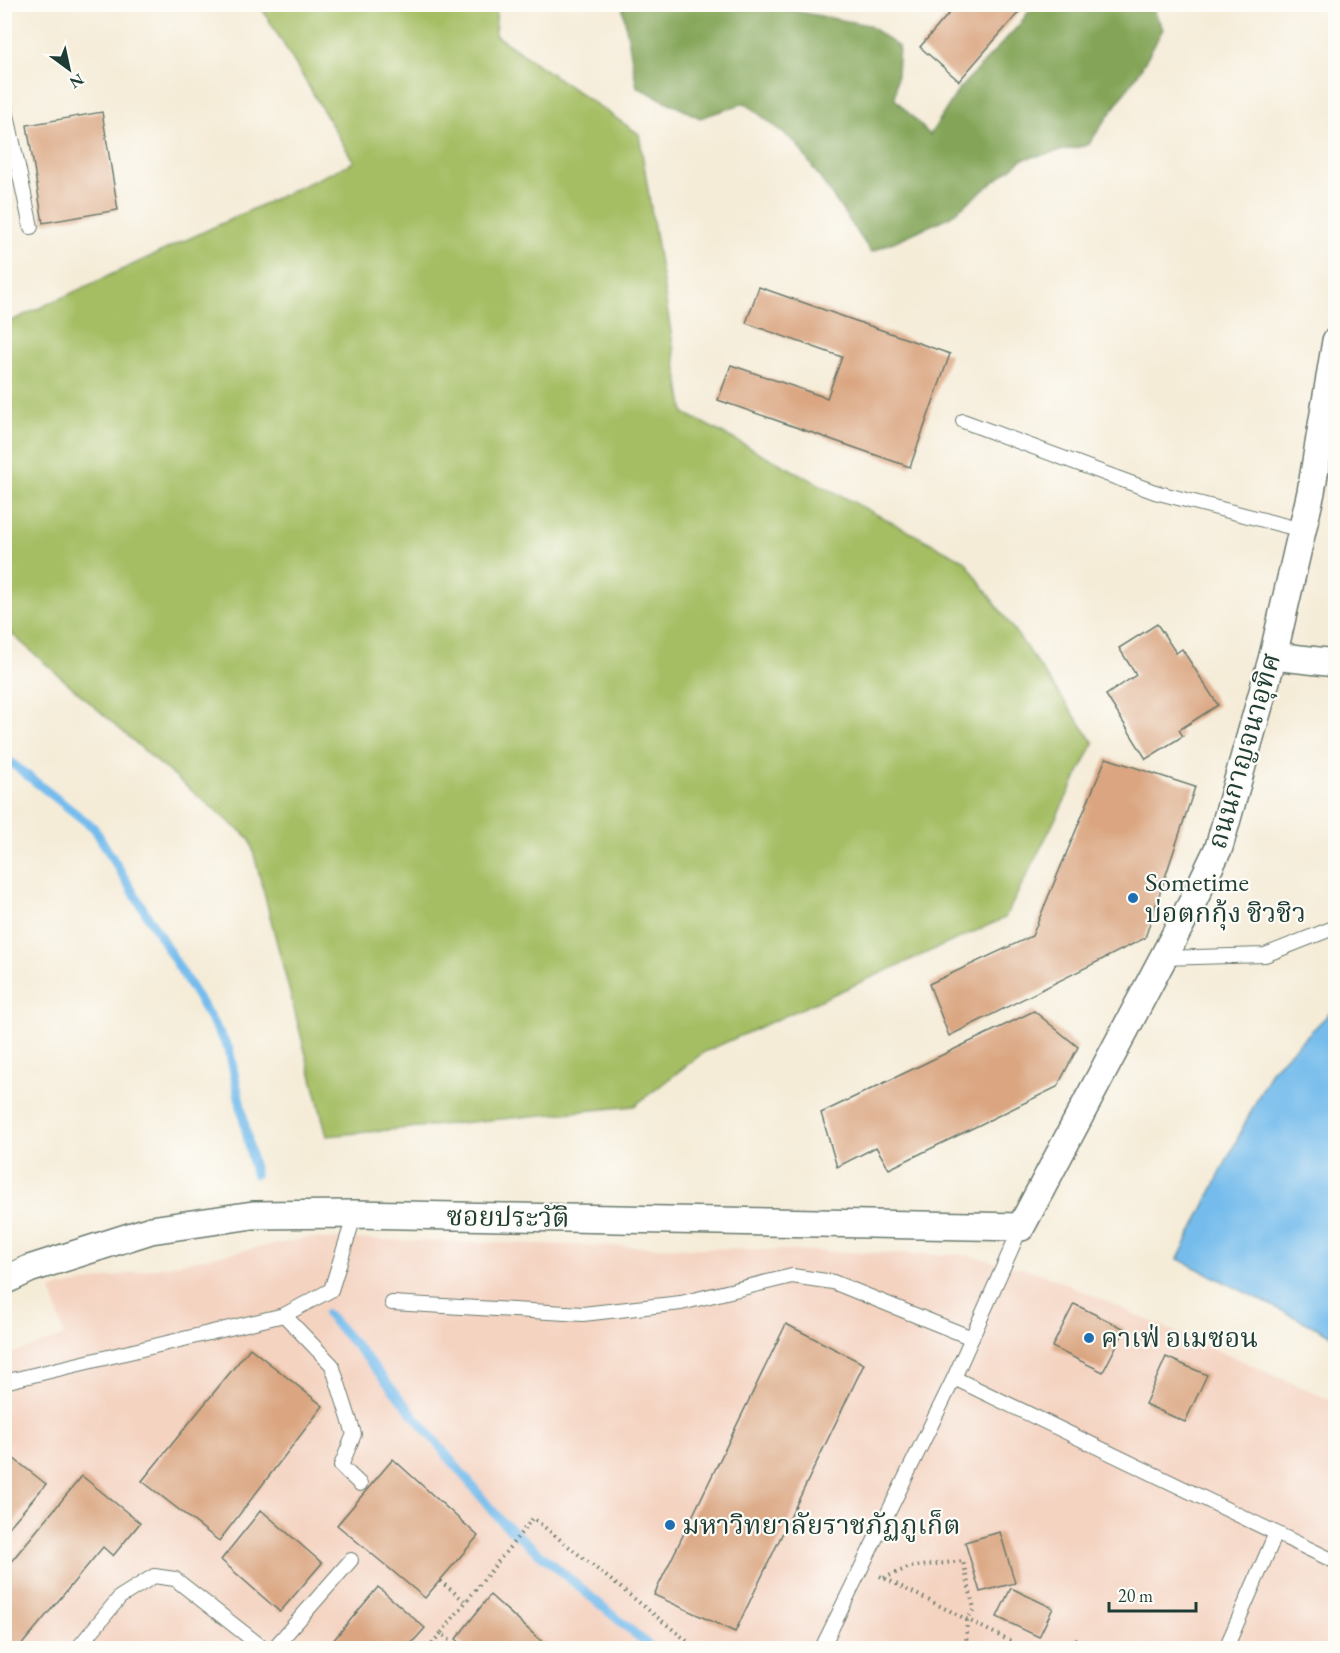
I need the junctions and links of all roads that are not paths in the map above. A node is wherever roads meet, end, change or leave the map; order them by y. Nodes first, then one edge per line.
1 (4, 101) edge
2 (31, 226) dead end
3 (1335, 341) edge
4 (963, 421) dead end
5 (1323, 489) edge
6 (1302, 530) junction
7 (1273, 656) junction
8 (1335, 663) edge
9 (1335, 927) edge
10 (1162, 958) junction
11 (356, 1214) junction
12 (1021, 1227) junction
13 (4, 1281) edge
14 (392, 1303) dead end
15 (284, 1316) junction
16 (972, 1338) junction
17 (954, 1378) junction
18 (4, 1382) edge
19 (360, 1484) dead end
20 (1276, 1533) junction
21 (351, 1560) dead end
22 (1335, 1562) edge
23 (78, 1648) edge
24 (263, 1648) edge
25 (274, 1648) edge
26 (822, 1648) edge
27 (1226, 1648) edge

1 - 2 lane
3 - 5 street, ถนนกาญจนาอุทิศ
4 - 6 lane
5 - 6 street, ถนนกาญจนาอุทิศ
6 - 7 street, ถนนกาญจนาอุทิศ
7 - 8 street
7 - 10 street, ถนนกาญจนาอุทิศ
9 - 10 lane
10 - 12 street, ถนนกาญจนาอุทิศ
11 - 12 street, ซอยประวัติ
11 - 13 street, ซอยประวัติ
11 - 15 lane
12 - 16 lane
14 - 16 lane
15 - 18 lane
15 - 19 lane
16 - 17 lane
17 - 20 lane
17 - 26 lane
20 - 22 lane
20 - 27 lane
21 - 25 lane
23 - 24 lane

